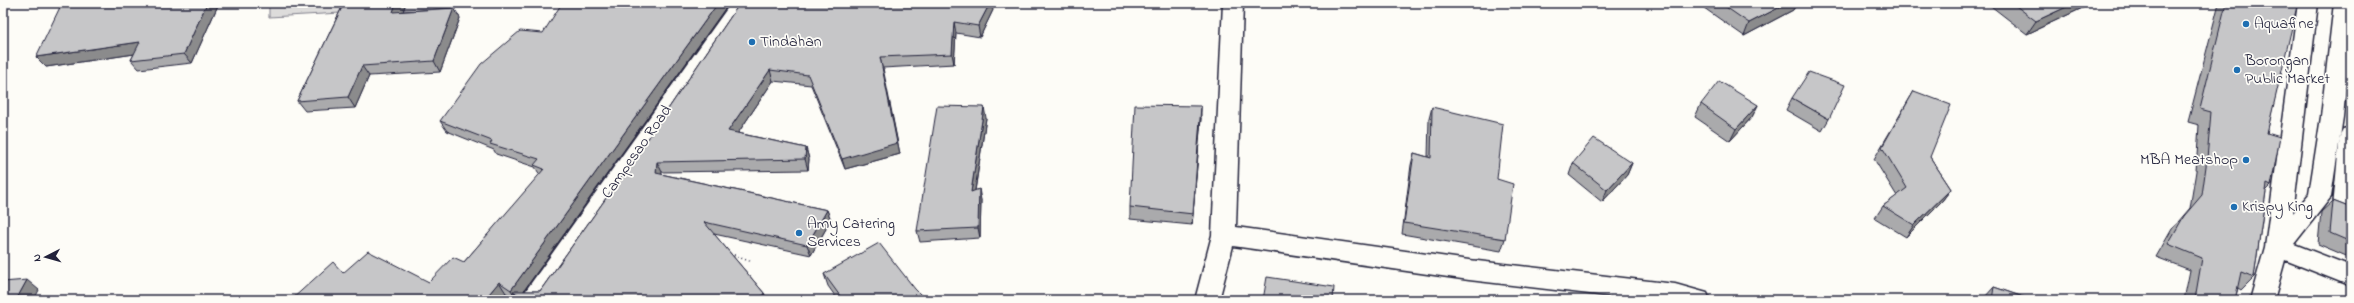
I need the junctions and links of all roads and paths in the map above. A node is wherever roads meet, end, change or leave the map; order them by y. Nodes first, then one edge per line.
1 (742, 3) edge
2 (1233, 3) edge
3 (2308, 3) edge
4 (2344, 3) edge
5 (2351, 135) edge
6 (2320, 197) junction
7 (2348, 208) edge
8 (1224, 235) junction
9 (2277, 247) junction
10 (729, 254) edge
11 (751, 261) dead end
12 (2351, 276) edge
13 (2074, 298) dead end
14 (531, 300) edge
15 (1207, 300) edge
16 (1698, 300) edge
17 (2079, 300) edge
18 (2262, 300) edge

1 - 14 street, Campesao Road
2 - 8 street
3 - 9 street
4 - 6 street
5 - 7 street
6 - 7 street
6 - 9 street
8 - 15 street
8 - 16 street
9 - 12 street
9 - 18 street
10 - 11 path
13 - 17 path

